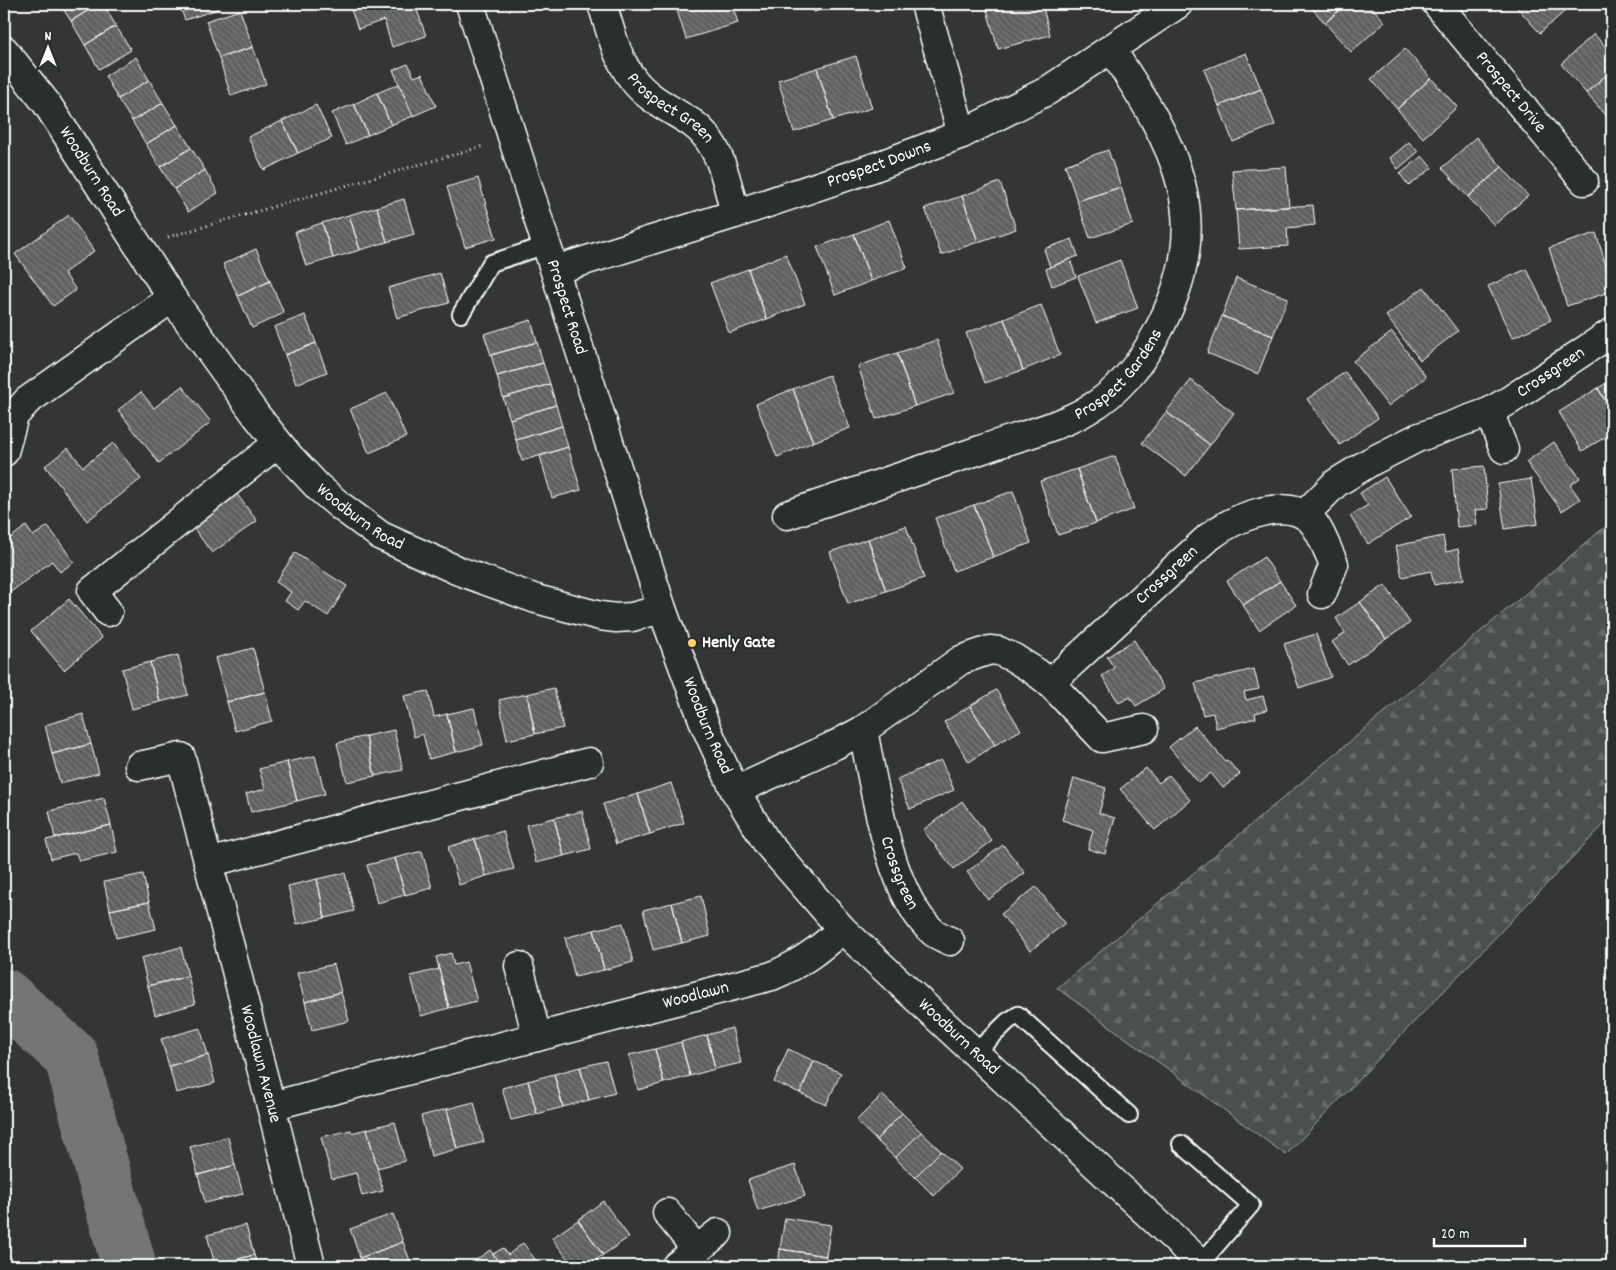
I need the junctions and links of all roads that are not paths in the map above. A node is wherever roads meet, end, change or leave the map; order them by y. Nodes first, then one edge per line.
1 (470, 4) edge
2 (602, 4) edge
3 (924, 4) edge
4 (1178, 4) edge
5 (1436, 4) edge
6 (1111, 49) junction
7 (4, 50) edge
8 (962, 134) junction
9 (1584, 181) dead end
10 (735, 214) junction
11 (547, 245) junction
12 (555, 270) junction
13 (172, 298) junction
14 (461, 314) dead end
15 (1611, 333) edge
16 (1489, 412) junction
17 (278, 443) junction
18 (1504, 449) dead end
19 (4, 452) edge
20 (787, 515) dead end
21 (1304, 515) junction
22 (1322, 594) dead end
23 (662, 609) junction
24 (108, 612) dead end
25 (1050, 683) junction
26 (1144, 729) dead end
27 (863, 730) junction
28 (589, 762) dead end
29 (139, 766) dead end
30 (735, 791) junction
31 (208, 863) junction
32 (842, 929) junction
33 (950, 941) dead end
34 (519, 966) dead end
35 (537, 1037) junction
36 (975, 1053) junction
37 (271, 1106) junction
38 (1129, 1114) dead end
39 (1181, 1144) dead end
40 (667, 1212) dead end
41 (718, 1233) dead end
42 (686, 1258) edge
43 (1202, 1265) edge
44 (311, 1266) edge

1 - 11 street, Prospect Road
2 - 10 street, Prospect Green
3 - 8 street
4 - 6 street, Prospect Downs
5 - 9 street, Prospect Drive
6 - 8 street, Prospect Downs
6 - 20 street, Prospect Gardens
7 - 13 street, Woodburn Road
8 - 10 street, Prospect Downs
10 - 12 street, Prospect Downs
11 - 12 street, Prospect Road
11 - 14 lane
12 - 23 street, Prospect Road
13 - 17 street, Woodburn Road
13 - 19 street
15 - 16 street, Crossgreen
16 - 18 street
16 - 21 street, Crossgreen
17 - 23 street, Woodburn Road
17 - 24 street
21 - 22 street
21 - 25 street, Crossgreen
23 - 30 street, Woodburn Road
25 - 26 street
25 - 27 street
27 - 30 street
27 - 33 street, Crossgreen
28 - 31 street
29 - 31 street, Woodlawn Avenue
30 - 32 street, Woodburn Road
31 - 37 street, Woodlawn Avenue
32 - 35 street, Woodlawn
32 - 36 street, Woodburn Road
34 - 35 street
35 - 37 street, Woodlawn
36 - 38 lane
36 - 43 street, Woodburn Road
37 - 44 street, Woodlawn Avenue
39 - 43 lane
40 - 42 street
41 - 42 street

